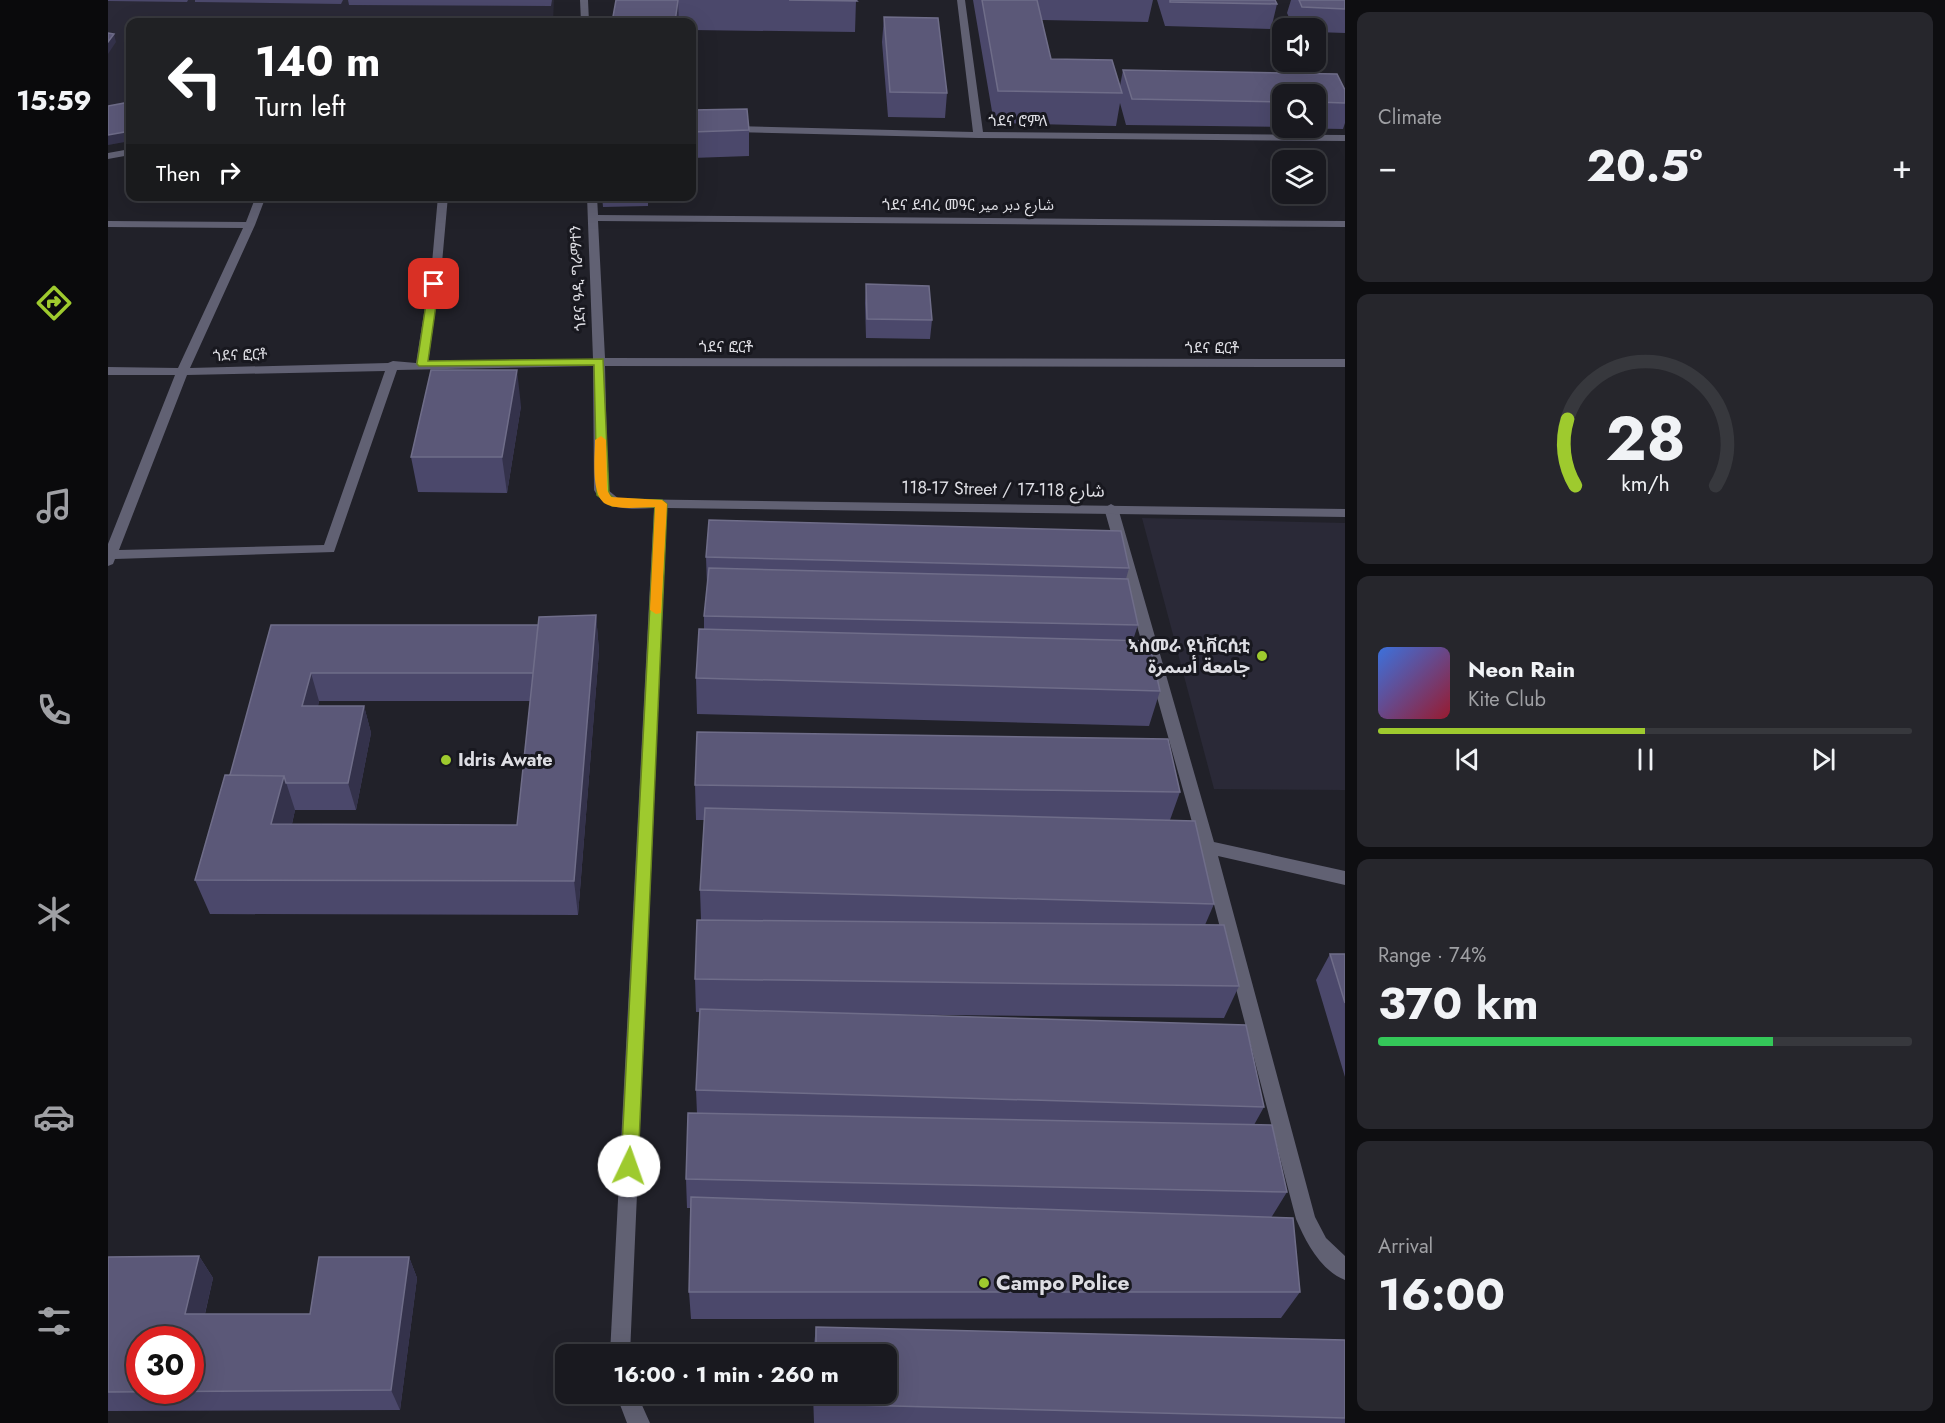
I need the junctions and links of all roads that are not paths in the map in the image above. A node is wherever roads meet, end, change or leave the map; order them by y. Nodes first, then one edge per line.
1 (584, 0) edge
2 (962, 0) edge
3 (585, 18) edge
4 (696, 128) edge
5 (978, 135) junction
6 (1345, 138) edge
7 (126, 153) edge
8 (108, 156) edge
9 (259, 201) edge
10 (443, 201) edge
11 (592, 201) edge
12 (592, 218) junction
13 (108, 224) edge
14 (1345, 224) edge
15 (250, 225) junction
16 (599, 362) junction
17 (1345, 363) edge
18 (422, 364) junction
19 (393, 365) junction
20 (108, 370) edge
21 (182, 372) junction
22 (607, 500) joint
23 (662, 504) junction
24 (1111, 508) junction
25 (1345, 513) edge
26 (109, 557) edge
27 (1207, 847) junction
28 (1345, 878) edge
29 (1345, 1270) edge
30 (620, 1344) edge
31 (630, 1404) edge
32 (639, 1423) edge

1 - 3 street
2 - 5 street
4 - 5 street, ጎደና ሮምለ
5 - 6 street, ጎደና ሮምለ
7 - 8 street
9 - 15 street
10 - 18 street
11 - 12 street, ጎደና ዓዲ ግራማተን
12 - 14 street, ጎደና ደብረ መዓር شارع دبر مير
12 - 16 street, ጎደና ዓዲ ግራማተን
13 - 15 street
15 - 21 street
16 - 17 street, ጎደና ፎርቶ
16 - 18 street, ጎደና ፎርቶ
16 - 22 street, ጎደና ዓዲ ግራማተን
18 - 19 street, ጎደና ፎርቶ
19 - 21 street, ጎደና ፎርቶ
19 - 26 street
20 - 21 street, ጎደና ፎርቶ
21 - 26 street
22 - 23 street, 118-17 Street / شارع 118-17
23 - 24 street, 118-17 Street / شارع 118-17
23 - 30 street
24 - 25 street, 118-17 Street / شارع 118-17
24 - 27 street
27 - 28 street
27 - 29 street
31 - 32 street

